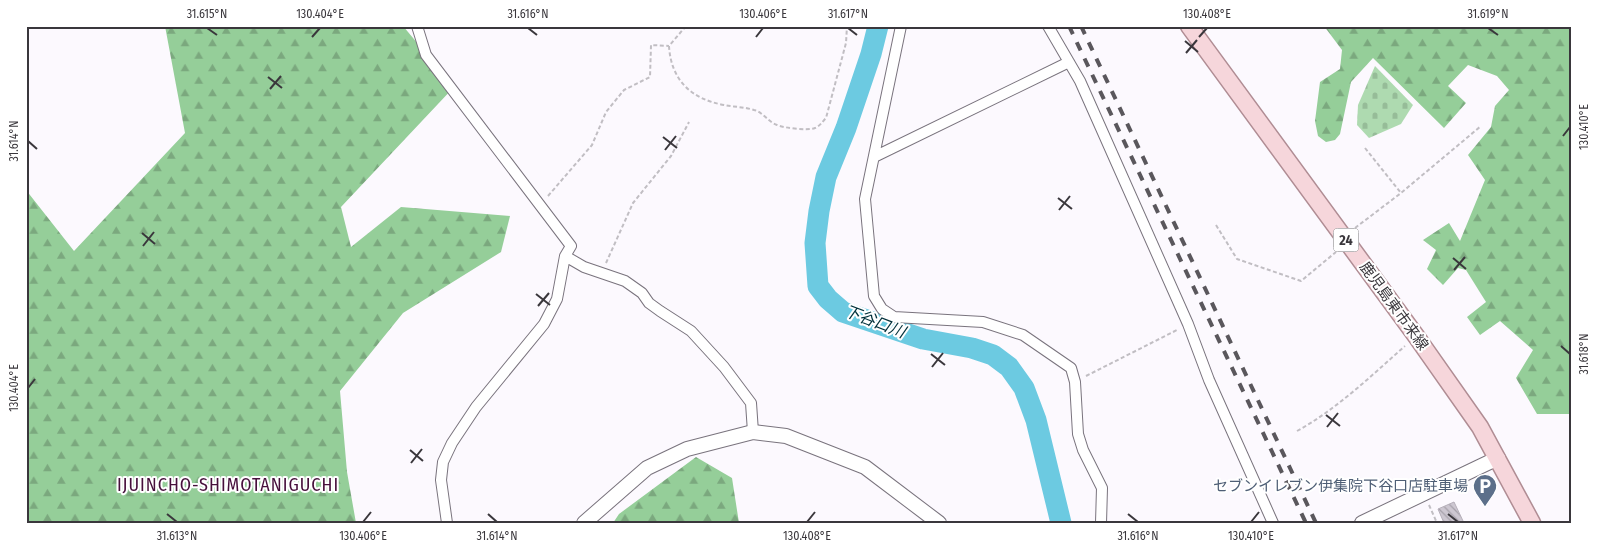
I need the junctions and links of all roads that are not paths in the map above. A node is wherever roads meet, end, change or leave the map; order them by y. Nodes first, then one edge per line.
1 (417, 26) edge
2 (901, 26) edge
3 (1048, 26) edge
4 (1188, 26) edge
5 (1069, 62) junction
6 (874, 157) junction
7 (566, 256) junction
8 (753, 432) junction
9 (1498, 458) junction
10 (448, 523) edge
11 (584, 523) edge
12 (939, 523) edge
13 (1101, 523) edge
14 (1273, 523) edge
15 (1362, 523) edge
16 (1532, 523) edge

1 - 7 street
2 - 6 street
3 - 5 street
4 - 9 main road, 鹿児島東市来線 / 24
5 - 6 street
5 - 14 street
6 - 13 street
7 - 8 street
7 - 10 street
8 - 11 street
8 - 12 street
9 - 15 street
9 - 16 main road, 鹿児島東市来線 / 24

